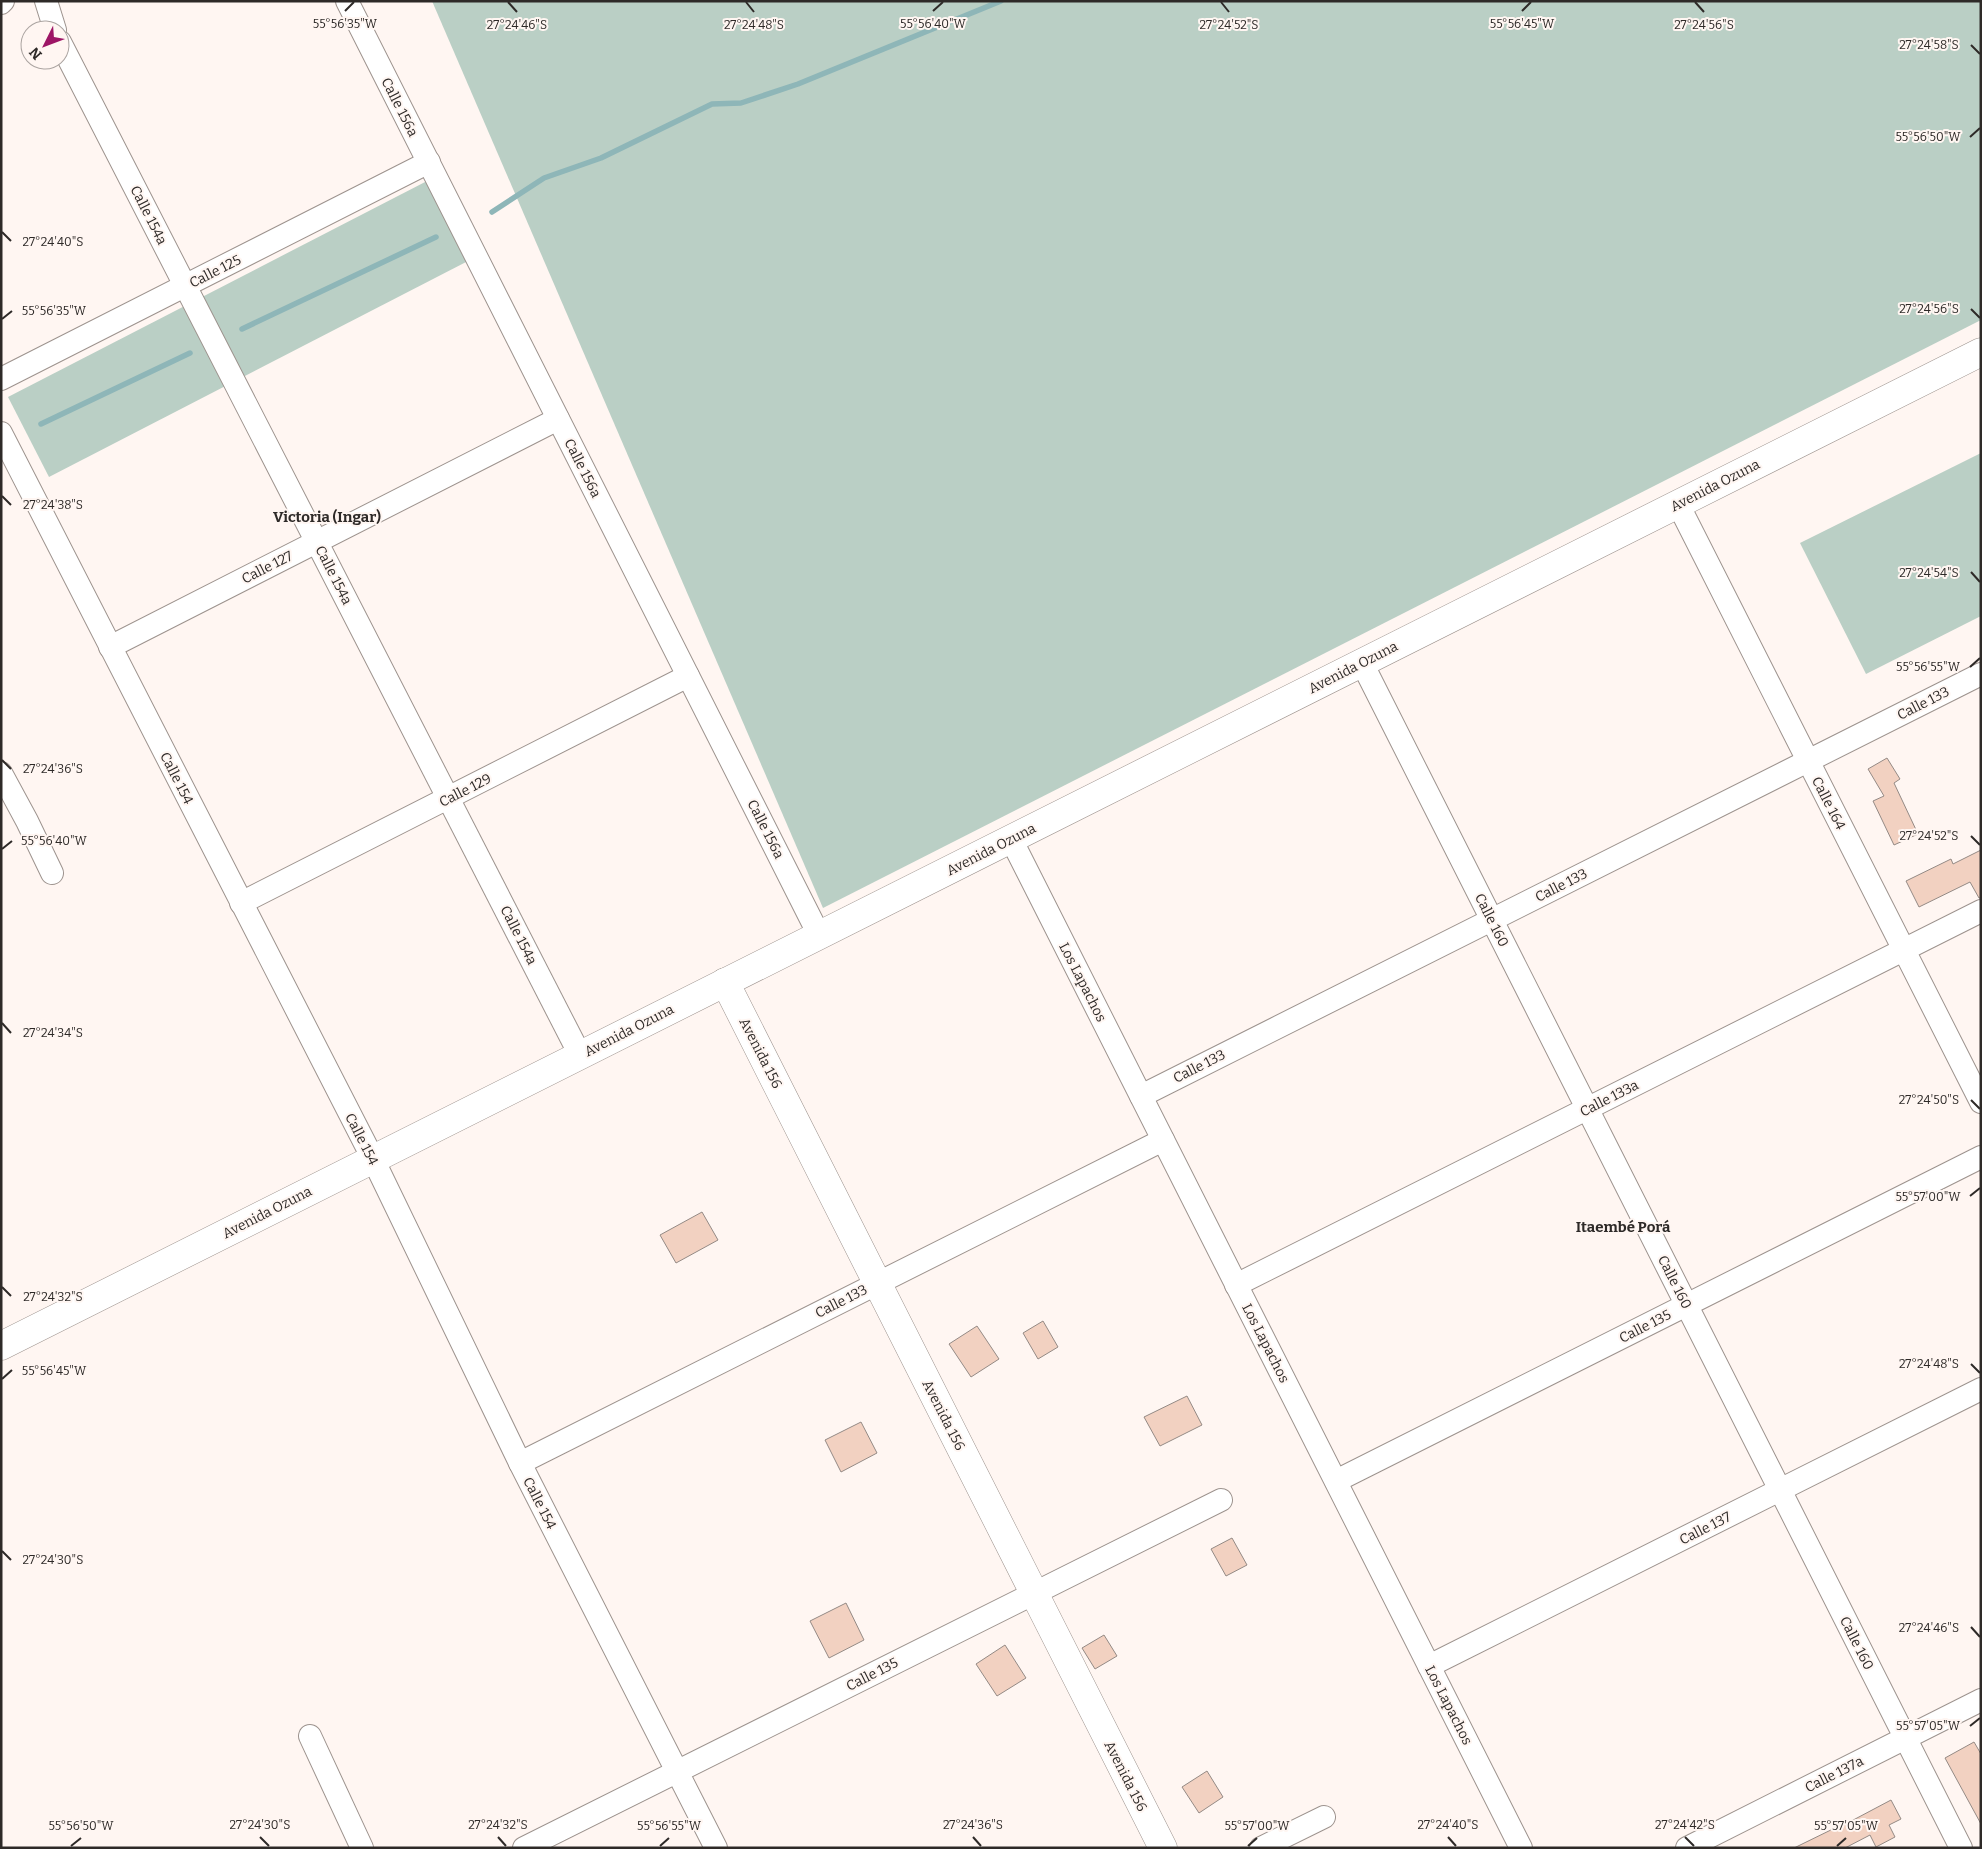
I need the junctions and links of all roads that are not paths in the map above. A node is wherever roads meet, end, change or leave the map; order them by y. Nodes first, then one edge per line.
1 (46, 1) edge
2 (347, 1) edge
3 (51, 20) edge
4 (70, 61) edge
5 (429, 162) junction
6 (186, 286) junction
7 (1981, 352) edge
8 (1, 380) edge
9 (558, 420) junction
10 (1, 434) edge
11 (1678, 504) junction
12 (317, 542) junction
13 (110, 647) junction
14 (1362, 662) junction
15 (1981, 674) edge
16 (688, 676) junction
17 (1808, 761) junction
18 (1, 773) edge
19 (448, 798) junction
20 (1011, 839) junction
21 (52, 873) dead end
22 (241, 903) junction
23 (1981, 911) edge
24 (1492, 919) junction
25 (819, 935) junction
26 (1904, 950) junction
27 (725, 982) junction
28 (580, 1055) junction
29 (1141, 1096) junction
30 (1981, 1102) edge
31 (1587, 1109) junction
32 (1163, 1140) junction
33 (1981, 1157) edge
34 (372, 1159) junction
35 (877, 1283) junction
36 (1236, 1285) junction
37 (1686, 1305) junction
38 (1, 1346) edge
39 (1981, 1390) edge
40 (520, 1462) junction
41 (1336, 1481) junction
42 (1780, 1490) junction
43 (1221, 1500) dead end
44 (1034, 1593) junction
45 (1429, 1666) junction
46 (1981, 1700) edge
47 (310, 1736) dead end
48 (1905, 1738) junction
49 (677, 1771) junction
50 (1324, 1817) dead end
51 (362, 1848) edge
52 (524, 1848) edge
53 (716, 1848) edge
54 (1162, 1848) edge
55 (1262, 1848) edge
56 (1521, 1848) edge
57 (1687, 1848) edge
58 (1961, 1848) edge

1 - 3 street
2 - 5 street, Calle 156a
4 - 6 street, Calle 154a
5 - 6 street, Calle 125
5 - 9 street, Calle 156a
6 - 8 street, Calle 125
6 - 12 street, Calle 154a
7 - 11 main road, Avenida Ozuna
9 - 12 street, Calle 127
9 - 16 street, Calle 156a
10 - 13 street, Calle 154
11 - 14 main road, Avenida Ozuna
11 - 17 street, Calle 164
12 - 13 street, Calle 127
12 - 19 street, Calle 154a
13 - 22 street, Calle 154
14 - 20 main road, Avenida Ozuna
14 - 24 street, Calle 160
15 - 17 street, Calle 133
16 - 19 street, Calle 129
16 - 25 street, Calle 156a
17 - 24 street, Calle 133
17 - 26 street, Calle 164
18 - 21 street
19 - 22 street, Calle 129
19 - 28 street, Calle 154a
20 - 25 main road, Avenida Ozuna
20 - 29 street, Los Lapachos
22 - 34 street, Calle 154
23 - 26 street, Calle 133a
24 - 29 street, Calle 133
24 - 31 street, Calle 160
25 - 27 main road, Avenida Ozuna
26 - 30 street, Calle 164
26 - 31 street, Calle 133a
27 - 28 main road, Avenida Ozuna
27 - 35 main road, Avenida 156
28 - 34 main road, Avenida Ozuna
29 - 32 street, Los Lapachos
31 - 36 street, Calle 133a
31 - 37 street, Calle 160
32 - 35 street, Calle 133
32 - 36 street, Los Lapachos
33 - 37 street, Calle 135
34 - 38 main road, Avenida Ozuna
34 - 40 street, Calle 154
35 - 40 street, Calle 133
35 - 44 main road, Avenida 156
36 - 41 street, Los Lapachos
37 - 41 street, Calle 135
37 - 42 street, Calle 160
39 - 42 street, Calle 137
40 - 49 street, Calle 154
41 - 45 street, Los Lapachos
42 - 45 street, Calle 137
42 - 48 street, Calle 160
43 - 44 street, Calle 135
44 - 49 street, Calle 135
44 - 54 main road, Avenida 156
45 - 56 street, Los Lapachos
46 - 48 street, Calle 137a
47 - 51 street
48 - 57 street, Calle 137a
48 - 58 street, Calle 160
49 - 52 street, Calle 135
49 - 53 street, Calle 154
50 - 55 street

